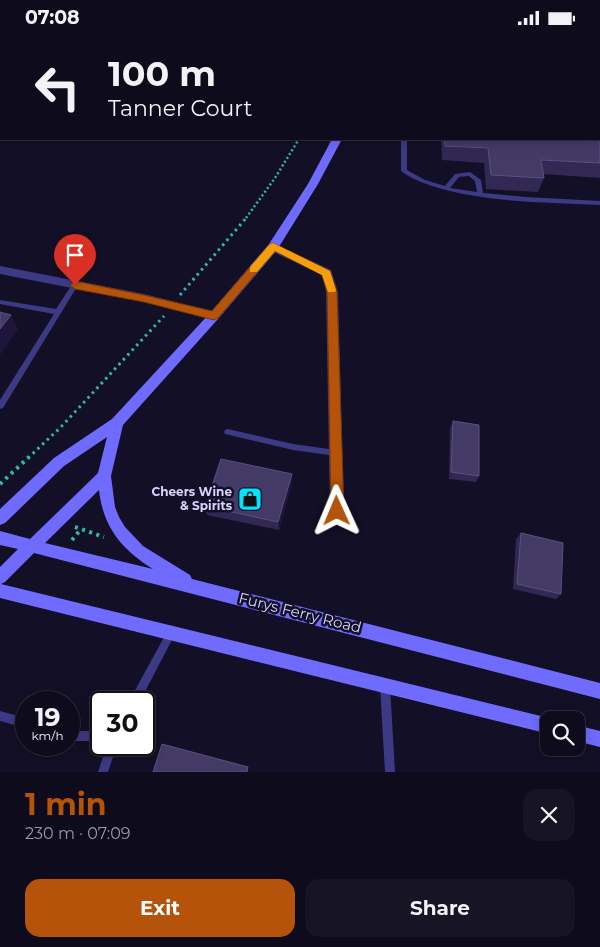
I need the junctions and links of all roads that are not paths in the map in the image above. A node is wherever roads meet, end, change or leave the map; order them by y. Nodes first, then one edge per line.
1 (336, 140) edge
2 (404, 140) edge
3 (447, 188) junction
4 (480, 195) junction
5 (600, 203) edge
6 (273, 247) junction
7 (0, 270) edge
8 (75, 285) junction
9 (0, 302) edge
10 (58, 313) junction
11 (214, 316) junction
12 (0, 407) edge
13 (117, 423) junction
14 (228, 432) dead end
15 (336, 453) junction
16 (104, 476) junction
17 (337, 511) dead end
18 (0, 518) edge
19 (0, 538) edge
20 (32, 546) junction
21 (0, 577) edge
22 (197, 587) junction
23 (0, 591) edge
24 (171, 633) junction
25 (386, 686) junction
26 (140, 691) edge
27 (600, 691) edge
28 (0, 716) edge
29 (15, 720) edge
30 (540, 724) edge
31 (585, 735) edge
32 (600, 739) edge
33 (108, 756) edge
34 (103, 772) edge
35 (390, 772) edge

1 - 6 main road
2 - 3 lane
3 - 4 lane
3 - 4 lane
4 - 5 lane
6 - 11 main road
6 - 15 street
7 - 8 street
8 - 10 lane
8 - 11 street
9 - 10 lane
10 - 12 lane
11 - 13 main road
13 - 16 main road
13 - 18 main road
14 - 15 lane
15 - 17 street
16 - 20 main road
16 - 22 main road
19 - 20 main road, Furys Ferry Road
20 - 21 main road
20 - 22 main road, Furys Ferry Road
22 - 27 main road, Furys Ferry Road
23 - 24 main road
24 - 25 main road
24 - 26 lane
25 - 30 main road
25 - 35 lane
28 - 29 lane
31 - 32 main road
33 - 34 lane

